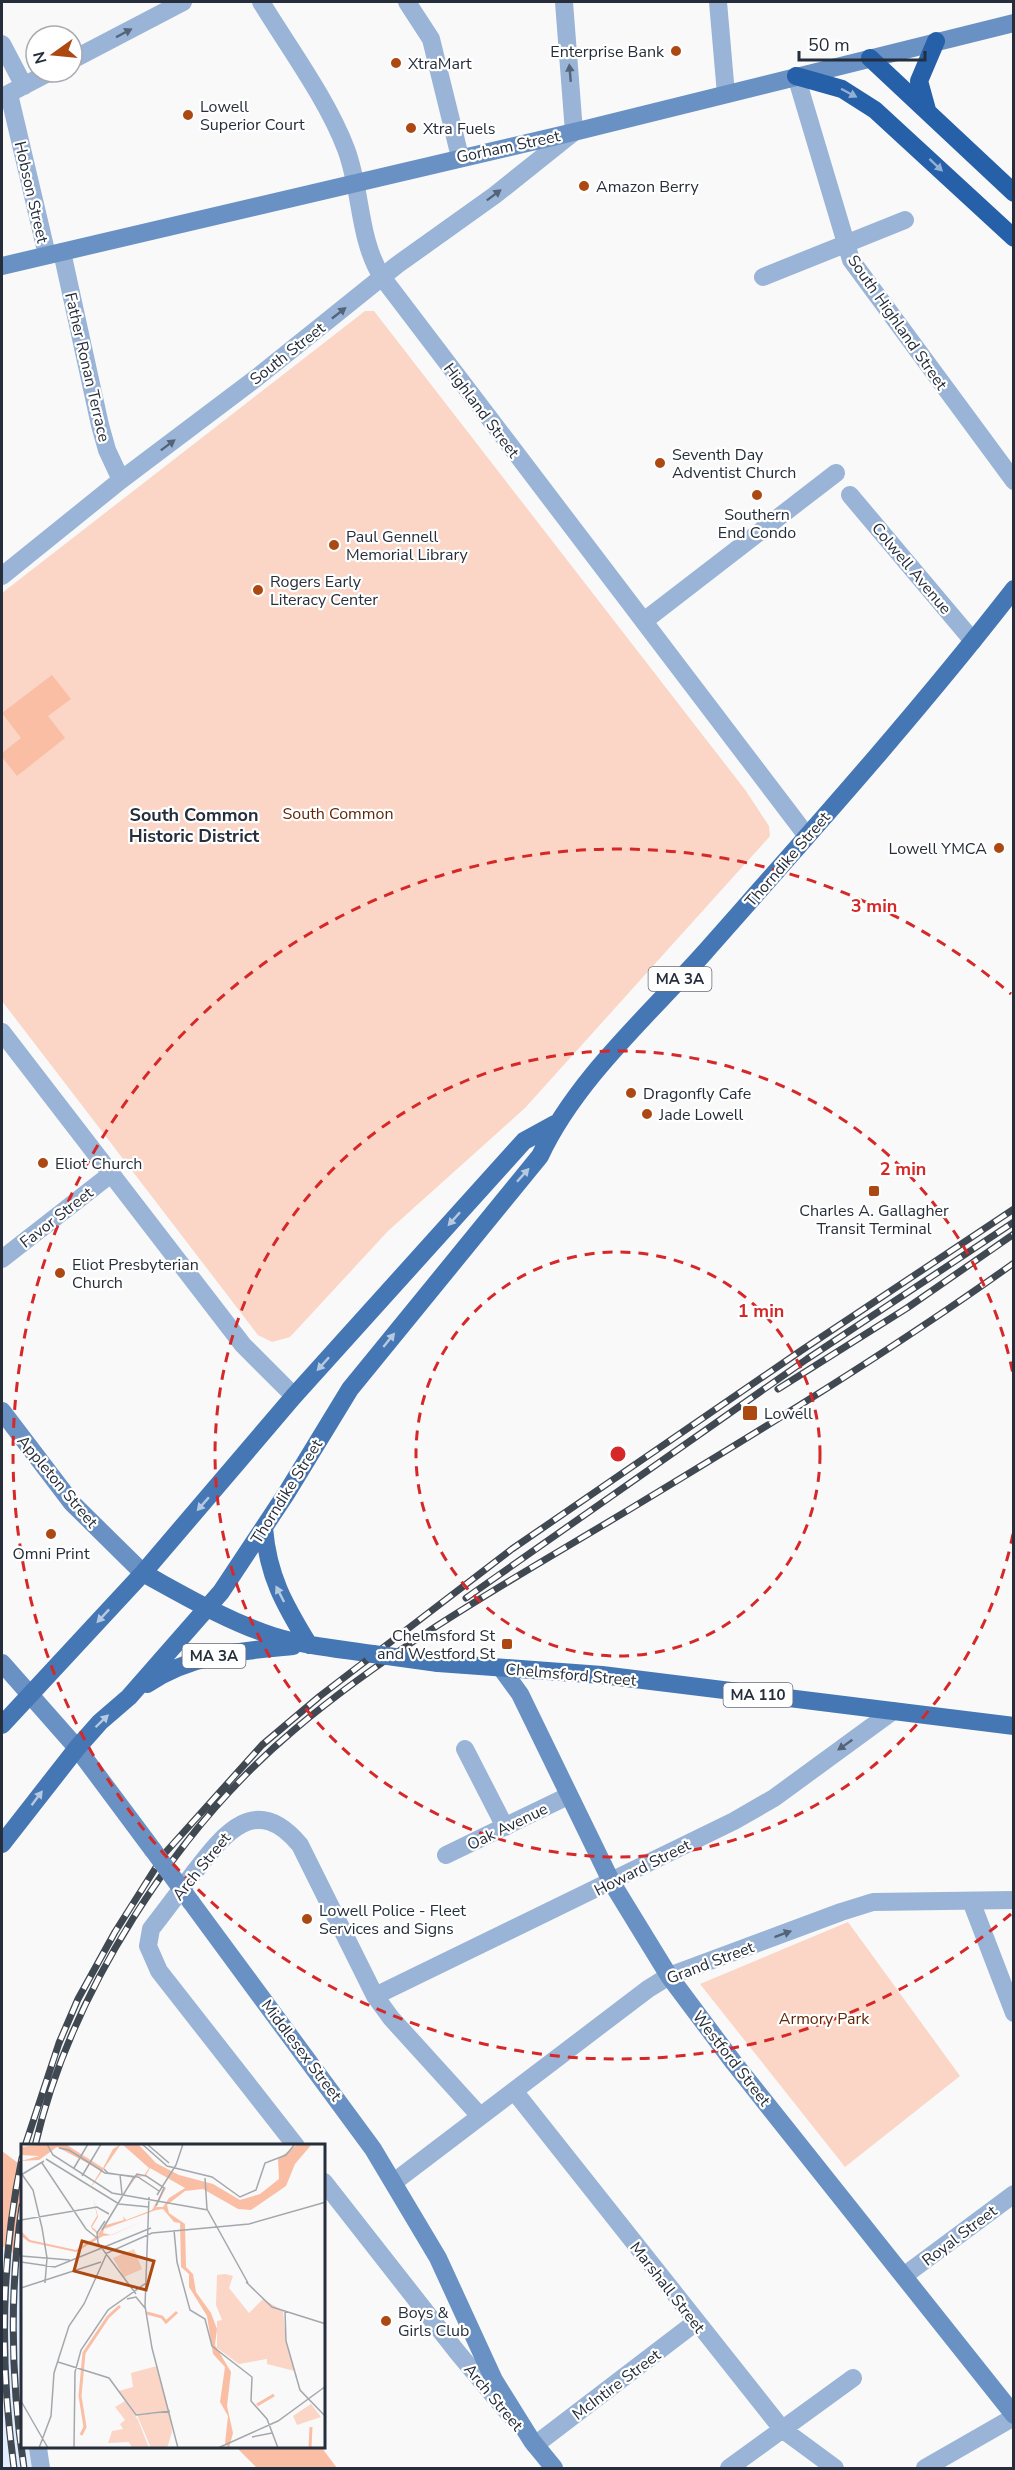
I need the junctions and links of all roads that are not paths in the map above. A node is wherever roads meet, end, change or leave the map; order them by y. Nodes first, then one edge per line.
1 (183, 2) edge
2 (261, 2) edge
3 (408, 2) edge
4 (564, 2) edge
5 (718, 2) edge
6 (1014, 23) edge
7 (936, 41) junction
8 (2, 44) edge
9 (84, 54) edge
10 (870, 58) junction
11 (796, 76) junction
12 (27, 84) edge
13 (12, 92) edge
14 (726, 93) junction
15 (931, 117) junction
16 (574, 132) junction
17 (460, 157) junction
18 (356, 182) junction
19 (1014, 193) edge
20 (906, 220) dead end
21 (1014, 238) edge
22 (844, 246) junction
23 (54, 253) junction
24 (2, 266) edge
25 (382, 277) junction
26 (763, 277) dead end
27 (836, 473) dead end
28 (121, 480) junction
29 (1014, 481) edge
30 (850, 495) dead end
31 (2, 576) edge
32 (1014, 589) edge
33 (644, 621) junction
34 (973, 641) junction
35 (807, 836) junction
36 (2, 1032) edge
37 (555, 1124) junction
38 (111, 1174) junction
39 (2, 1259) edge
40 (294, 1396) junction
41 (2, 1411) edge
42 (264, 1528) junction
43 (143, 1573) junction
44 (207, 1608) junction
45 (309, 1645) junction
46 (2, 1663) edge
47 (501, 1668) junction
48 (30, 1695) junction
49 (129, 1697) junction
50 (893, 1711) junction
51 (2, 1725) edge
52 (1014, 1726) edge
53 (77, 1748) junction
54 (465, 1749) dead end
55 (568, 1796) junction
56 (505, 1827) junction
57 (2, 1844) edge
58 (446, 1856) dead end
59 (612, 1883) junction
60 (1014, 1900) edge
61 (971, 1901) junction
62 (669, 1976) junction
63 (375, 1996) junction
64 (1014, 2013) edge
65 (516, 2092) junction
66 (480, 2116) junction
67 (294, 2144) edge
68 (394, 2182) junction
69 (326, 2185) edge
70 (1014, 2194) edge
71 (905, 2275) junction
72 (696, 2322) junction
73 (853, 2378) dead end
74 (1014, 2416) edge
75 (782, 2428) junction
76 (534, 2443) junction
77 (38, 2449) edge
78 (740, 2465) edge
79 (41, 2469) edge
80 (554, 2469) edge
81 (835, 2469) edge
82 (925, 2469) edge

9 -> 1 street
2 - 18 street, Highland Street
3 - 17 street
16 -> 4 street
5 - 14 street
6 - 7 main road, Gorham Street
7 - 10 main road, Gorham Street
7 - 15 highway
8 - 13 street, Hobson Street
10 - 11 main road, Gorham Street
10 - 15 highway
11 - 14 main road, Gorham Street
11 -> 21 highway
11 - 22 street, South Highland Street
12 - 13 street
13 - 23 street, Hobson Street
14 - 16 main road, Gorham Street
15 - 19 highway
16 - 17 main road, Gorham Street
25 -> 16 street, South Street
17 - 18 main road, Gorham Street
18 - 23 main road, Gorham Street
18 - 25 street, Highland Street
20 - 22 street
22 - 26 street
22 - 29 street, South Highland Street
23 - 24 main road, Gorham Street
23 - 28 street, Father Ronan Terrace
28 -> 25 street, South Street
25 - 33 street, Highland Street
27 - 33 street
28 - 31 street, South Street
30 - 34 street, Colwell Avenue
32 - 34 main road, Thorndike Street / MA 3A
33 - 35 street, Highland Street
34 - 35 main road, Thorndike Street / MA 3A
35 - 37 main road, Thorndike Street / MA 3A
36 - 38 street
37 -> 40 main road, Thorndike Street
42 -> 37 main road, Thorndike Street / MA 3A
38 - 39 street, Favor Street
38 - 40 street
40 -> 43 main road, Thorndike Street
41 - 43 main road, Appleton Street
42 - 44 main road, Thorndike Street
45 -> 42 main road
43 - 44 main road, Chelmsford Street / MA 3A
43 -> 48 main road, Thorndike Street
44 - 45 main road, Chelmsford Street / MA 3A
44 - 49 main road, Thorndike Street
45 - 47 main road, Chelmsford Street / MA 3A, bridge
45 - 49 main road, MA 3A
46 - 48 main road, Middlesex Street
47 - 50 main road, Chelmsford Street / MA 110
47 - 55 main road, Westford Street
48 - 51 main road, Thorndike Street
48 - 53 main road, Middlesex Street
53 -> 49 main road, Thorndike Street
50 - 52 main road, Chelmsford Street / MA 110
50 -> 59 street, Howard Street
57 -> 53 main road, Thorndike Street
53 - 68 main road, Middlesex Street, bridge
54 - 56 street
55 - 56 street, Oak Avenue
55 - 59 main road, Westford Street
56 - 58 street, Oak Avenue
59 - 62 main road, Westford Street
59 - 63 street, Howard Street
60 - 61 street, Grand Street
62 -> 61 street, Grand Street
61 - 64 street
62 - 65 street, Grand Street
62 - 71 main road, Westford Street
63 - 66 street, Arch Street
63 - 67 street, Arch Street
65 - 66 street, Grand Street
65 - 72 street, Marshall Street
66 - 68 street, Grand Street
68 - 76 main road, Middlesex Street
69 - 76 street, Arch Street
70 - 71 street, Royal Street
71 - 74 main road, Westford Street
72 - 75 street, Marshall Street
72 - 76 street, McIntire Street
73 - 75 street
74 - 82 street
75 - 78 street
75 - 81 street, Marshall Street
76 - 80 main road, Middlesex Street
77 - 79 street

